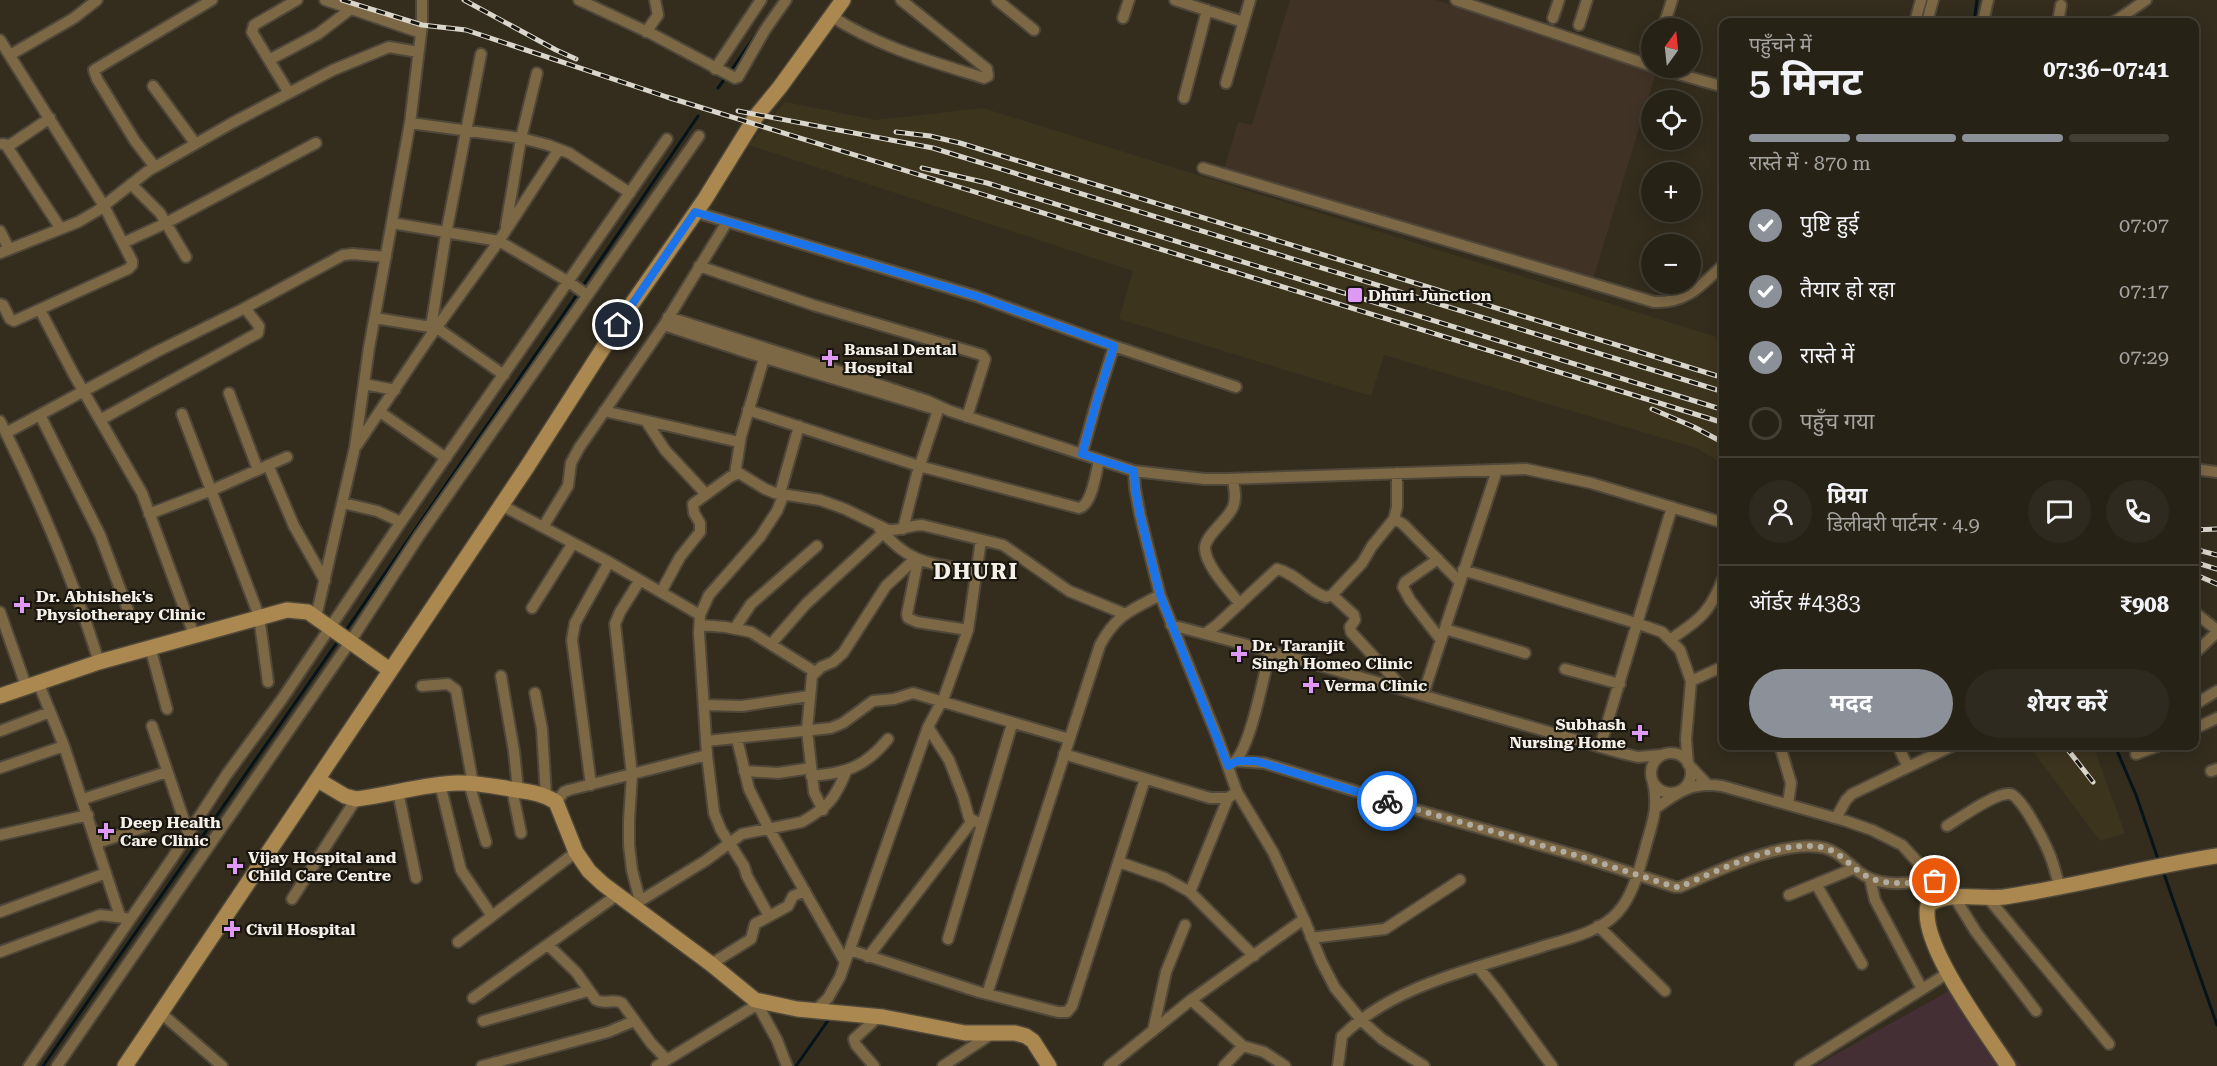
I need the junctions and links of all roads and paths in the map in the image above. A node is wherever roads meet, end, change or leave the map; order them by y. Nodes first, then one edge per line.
1 (98, 0) edge
2 (212, 0) edge
3 (297, 0) edge
4 (325, 0) edge
5 (422, 0) edge
6 (579, 0) edge
7 (655, 0) edge
8 (747, 0) edge
9 (786, 0) edge
10 (843, 0) edge
11 (901, 0) edge
12 (997, 0) edge
13 (1129, 0) edge
14 (1175, 0) edge
15 (1250, 0) edge
16 (1456, 0) edge
17 (1559, 0) edge
18 (1587, 0) edge
19 (1672, 0) edge
20 (1921, 0) edge
21 (1934, 0) edge
22 (1988, 0) edge
23 (2146, 0) edge
24 (758, 5) edge
25 (2061, 5) dead end
26 (352, 8) junction
27 (1207, 10) junction
28 (831, 16) junction
29 (1123, 18) dead end
30 (1553, 18) dead end
31 (1666, 18) edge
32 (1916, 18) edge
33 (1929, 18) edge
34 (1984, 18) edge
35 (2059, 18) edge
36 (2120, 18) edge
37 (1244, 22) junction
38 (1579, 25) dead end
39 (1034, 30) dead end
40 (646, 32) junction
41 (421, 33) junction
42 (0, 40) edge
43 (418, 52) junction
44 (481, 54) dead end
45 (10, 56) junction
46 (269, 60) junction
47 (1641, 62) edge
48 (717, 71) junction
49 (537, 73) dead end
50 (1692, 78) edge
51 (1226, 84) dead end
52 (153, 86) dead end
53 (1719, 86) edge
54 (290, 93) junction
55 (1184, 98) dead end
56 (50, 118) junction
57 (410, 123) junction
58 (465, 132) junction
59 (699, 136) dead end
60 (521, 138) junction
61 (667, 140) dead end
62 (316, 142) dead end
63 (195, 143) junction
64 (3, 144) edge
65 (559, 149) junction
66 (155, 167) junction
67 (1203, 168) dead end
68 (131, 184) junction
69 (630, 193) junction
70 (104, 206) junction
71 (695, 212) junction
72 (727, 222) junction
73 (166, 223) junction
74 (392, 223) junction
75 (61, 229) junction
76 (0, 231) edge
77 (446, 234) junction
78 (502, 237) junction
79 (123, 243) junction
80 (4, 251) edge
81 (186, 257) dead end
82 (386, 257) junction
83 (699, 266) junction
84 (1719, 269) edge
85 (579, 289) junction
86 (0, 304) edge
87 (245, 308) junction
88 (40, 310) junction
89 (375, 318) junction
90 (666, 321) junction
91 (434, 327) junction
92 (1114, 346) junction
93 (764, 358) junction
94 (504, 375) junction
95 (364, 384) junction
96 (1236, 387) dead end
97 (394, 390) junction
98 (84, 392) junction
99 (229, 393) dead end
100 (748, 410) junction
101 (938, 410) junction
102 (604, 411) junction
103 (950, 411) junction
104 (380, 412) junction
105 (182, 414) dead end
106 (39, 415) junction
107 (967, 417) junction
108 (100, 420) junction
109 (0, 421) edge
110 (646, 421) junction
111 (799, 426) junction
112 (6, 433) junction
113 (740, 442) junction
114 (355, 447) junction
115 (1082, 454) junction
116 (286, 457) dead end
117 (446, 458) junction
118 (1099, 460) junction
119 (920, 466) junction
120 (263, 467) junction
121 (1497, 470) junction
122 (2199, 470) edge
123 (1134, 471) junction
124 (2217, 472) edge
125 (1397, 473) junction
126 (735, 474) junction
127 (1233, 479) junction
128 (212, 490) junction
129 (782, 493) junction
130 (706, 495) junction
131 (343, 503) junction
132 (501, 505) junction
133 (1672, 507) junction
134 (149, 514) junction
135 (1394, 519) junction
136 (1719, 521) edge
137 (401, 522) junction
138 (543, 527) junction
139 (880, 529) junction
140 (903, 529) junction
141 (981, 540) junction
142 (573, 543) junction
143 (817, 546) dead end
144 (1438, 559) junction
145 (916, 560) junction
146 (609, 562) junction
147 (1463, 570) junction
148 (977, 571) junction
149 (325, 580) junction
150 (640, 580) junction
151 (1460, 582) junction
152 (661, 592) junction
153 (1160, 595) junction
154 (1332, 595) junction
155 (1719, 596) edge
156 (1240, 604) junction
157 (532, 608) dead end
158 (128, 610) dead end
159 (0, 612) edge
160 (1125, 614) junction
161 (259, 616) junction
162 (2199, 616) edge
163 (316, 617) junction
164 (700, 620) junction
165 (1639, 624) junction
166 (1171, 625) junction
167 (735, 628) junction
168 (1445, 629) junction
169 (968, 630) junction
170 (2217, 631) edge
171 (1206, 633) junction
172 (194, 635) junction
173 (341, 636) junction
174 (1671, 639) junction
175 (1441, 640) junction
176 (771, 644) junction
177 (150, 647) junction
178 (2199, 649) edge
179 (1270, 651) junction
180 (1525, 653) dead end
181 (99, 662) junction
182 (1719, 668) edge
183 (1565, 669) dead end
184 (390, 670) junction
185 (815, 672) junction
186 (501, 676) dead end
187 (1690, 681) junction
188 (268, 682) dead end
189 (32, 684) junction
190 (1620, 684) junction
191 (422, 686) dead end
192 (1403, 689) junction
193 (2217, 691) edge
194 (535, 693) dead end
195 (1423, 695) junction
196 (0, 696) edge
197 (809, 696) junction
198 (942, 702) junction
199 (2199, 702) edge
200 (705, 705) junction
201 (167, 709) dead end
202 (50, 712) junction
203 (2217, 718) edge
204 (1012, 724) junction
205 (152, 726) dead end
206 (928, 727) junction
207 (2199, 727) edge
208 (807, 730) junction
209 (0, 731) edge
210 (737, 739) junction
211 (888, 739) dead end
212 (1069, 739) junction
213 (1686, 739) junction
214 (706, 741) junction
215 (64, 746) junction
216 (1600, 747) junction
217 (1781, 750) edge
218 (1900, 750) edge
219 (1944, 750) edge
220 (2147, 750) edge
221 (1064, 754) junction
222 (1665, 754) junction
223 (2136, 754) dead end
224 (707, 755) junction
225 (1638, 757) junction
226 (1233, 763) junction
227 (1688, 764) junction
228 (1908, 767) junction
229 (0, 768) edge
230 (744, 771) junction
231 (168, 772) junction
232 (811, 772) junction
233 (846, 772) junction
234 (632, 775) junction
235 (1145, 779) junction
236 (1652, 779) junction
237 (318, 780) junction
238 (441, 784) junction
239 (471, 784) junction
240 (1707, 784) junction
241 (591, 785) junction
242 (515, 790) junction
243 (1680, 791) junction
244 (398, 792) junction
245 (1232, 795) junction
246 (83, 799) junction
247 (356, 799) junction
248 (551, 799) junction
249 (1788, 804) junction
250 (1656, 808) junction
251 (823, 810) junction
252 (88, 815) junction
253 (1836, 818) junction
254 (977, 823) junction
255 (153, 824) dead end
256 (1947, 825) dead end
257 (769, 828) junction
258 (189, 832) junction
259 (521, 833) dead end
260 (0, 835) edge
261 (486, 842) dead end
262 (97, 843) junction
263 (729, 843) junction
264 (576, 852) junction
265 (2217, 856) edge
266 (1119, 862) junction
267 (1855, 868) junction
268 (106, 873) junction
269 (1637, 874) junction
270 (416, 878) dead end
271 (1870, 879) junction
272 (1460, 880) dead end
273 (1935, 881) junction
274 (1816, 884) junction
275 (2060, 888) junction
276 (805, 891) junction
277 (1190, 892) junction
278 (617, 895) junction
279 (1789, 895) dead end
280 (292, 898) dead end
281 (1955, 898) junction
282 (1988, 898) junction
283 (636, 904) junction
284 (0, 912) edge
285 (492, 916) junction
286 (770, 916) junction
287 (124, 918) junction
288 (1304, 919) junction
289 (1185, 925) dead end
290 (1598, 926) junction
291 (1311, 938) junction
292 (948, 939) dead end
293 (458, 942) dead end
294 (548, 945) junction
295 (850, 950) junction
296 (0, 952) edge
297 (1254, 956) junction
298 (868, 957) junction
299 (845, 962) junction
300 (711, 964) junction
301 (1862, 964) dead end
302 (1478, 967) junction
303 (1948, 973) junction
304 (1922, 989) junction
305 (588, 991) junction
306 (1665, 991) dead end
307 (987, 994) junction
308 (473, 998) dead end
309 (1191, 1000) junction
310 (756, 1002) junction
311 (816, 1010) junction
312 (2036, 1011) dead end
313 (161, 1013) junction
314 (879, 1016) junction
315 (483, 1021) dead end
316 (634, 1021) junction
317 (1362, 1021) junction
318 (1154, 1031) junction
319 (993, 1033) junction
320 (2109, 1044) dead end
321 (1243, 1046) junction
322 (667, 1060) junction
323 (220, 1065) edge
324 (1112, 1065) edge
325 (29, 1066) edge
326 (57, 1066) edge
327 (125, 1066) edge
328 (482, 1066) edge
329 (657, 1066) edge
330 (788, 1066) edge
331 (874, 1066) edge
332 (943, 1066) edge
333 (1049, 1066) edge
334 (1224, 1066) edge
335 (1284, 1066) edge
336 (1338, 1066) edge
337 (1424, 1066) edge
338 (1552, 1066) edge
339 (1800, 1066) edge
340 (2008, 1066) edge

1 - 45 street
2 - 66 street
3 - 46 street
4 - 26 street
5 - 41 street
6 - 40 street
7 - 40 street
8 - 24 street
9 - 48 street
10 - 28 street
11 - 28 street
12 - 39 street
13 - 29 street
14 - 27 street
15 - 37 street
16 - 47 street
17 - 30 street
18 - 38 street
19 - 31 street
20 - 32 street
21 - 33 street
22 - 34 street
23 - 36 street
24 - 48 street
25 - 35 street
26 - 41 street
26 - 46 street
27 - 37 street
27 - 55 street
28 - 71 street
37 - 51 street
40 - 48 street
41 - 43 street
42 - 45 street
43 - 54 street
43 - 57 street
44 - 58 street
45 - 56 street
46 - 54 street
49 - 60 street
50 - 53 street
52 - 63 street
54 - 63 street
56 - 64 street
56 - 70 street
57 - 58 street
57 - 74 street
58 - 60 street
58 - 77 street
59 - 85 street
60 - 65 street
60 - 78 street
61 - 69 street
62 - 73 street
63 - 66 street
64 - 75 street
65 - 69 street
65 - 78 street
66 - 68 street
67 - 84 street
68 - 70 street
68 - 73 street
69 - 85 street
70 - 75 street
70 - 79 street
71 - 72 street
71 - 132 street
72 - 83 street
72 - 92 street
73 - 79 street
73 - 81 street
74 - 77 street
74 - 82 street
75 - 80 street
76 - 80 street
77 - 78 street
77 - 91 street
78 - 85 street
78 - 91 street
79 - 88 street
82 - 87 street
82 - 89 street
83 - 90 street
83 - 107 street
85 - 94 street
85 - 173 street
86 - 88 street
87 - 98 street
87 - 108 street
88 - 98 street
89 - 91 street
89 - 95 street
90 - 93 street
90 - 102 street
90 - 103 street
91 - 94 street
91 - 97 street
92 - 96 street
92 - 115 street
93 - 100 street
93 - 101 street
94 - 117 street
95 - 97 street
95 - 114 street
97 - 104 street
98 - 106 street
98 - 108 street
99 - 120 street
100 - 111 street
100 - 113 street
101 - 103 street
101 - 119 street
102 - 110 street
102 - 138 street
103 - 107 street
104 - 114 street
104 - 117 street
105 - 128 street
106 - 112 street
106 - 158 street
107 - 115 street
108 - 134 street
109 - 112 street
110 - 113 street
110 - 130 street
111 - 119 street
111 - 129 street
112 - 181 street
113 - 126 street
114 - 131 street
115 - 118 street
116 - 120 street
117 - 137 street
118 - 119 street
118 - 123 street
119 - 140 street
120 - 128 street
120 - 149 street
121 - 125 street
121 - 133 street
121 - 147 street
122 - 124 street
123 - 127 street
123 - 153 street
125 - 127 street
125 - 135 street
126 - 129 street
126 - 130 street
127 - 156 street
128 - 134 street
128 - 161 street
129 - 139 street
129 - 164 street
130 - 152 street
131 - 137 street
131 - 149 street
132 - 138 street
132 - 184 street
133 - 136 street
133 - 165 street
134 - 172 street
135 - 144 street
135 - 154 street
137 - 173 street
138 - 142 street
139 - 140 street
139 - 145 street
139 - 176 street
140 - 141 street
141 - 148 street
141 - 160 street
142 - 146 street
142 - 157 street
143 - 167 street
144 - 151 street
144 - 175 street
145 - 148 street
145 - 169 street
145 - 185 street
146 - 150 street
146 - 241 street
147 - 151 street
147 - 165 street
148 - 169 street
149 - 163 street
150 - 152 street
150 - 234 street
151 - 168 street
152 - 164 street
153 - 160 street
153 - 166 street
154 - 156 street
154 - 192 street
155 - 174 street
156 - 171 street
159 - 189 street
160 - 212 street
161 - 163 street
161 - 172 street
161 - 188 street
162 - 170 street
163 - 173 street
164 - 167 street
164 - 200 street
165 - 174 street
165 - 190 street
166 - 171 street
166 - 226 street
167 - 176 street
168 - 175 street
168 - 180 street
169 - 198 street
170 - 178 street
171 - 179 street
172 - 177 street
173 - 184 street
173 - 258 street
173 - 326 street
174 - 187 street
175 - 195 street
176 - 185 street
177 - 181 street
177 - 201 street
179 - 192 street
179 - 226 street
181 - 189 street
182 - 187 street
183 - 190 street
184 - 237 street
185 - 197 street
186 - 242 street
187 - 213 street
189 - 196 street
189 - 202 street
190 - 216 street
191 - 239 street
192 - 195 street
193 - 199 street
194 - 248 street
195 - 216 street
197 - 200 street
197 - 208 street
198 - 204 street
198 - 206 street
198 - 208 street
200 - 214 street
202 - 209 street
202 - 215 street
203 - 207 street
204 - 212 street
204 - 254 street
205 - 231 street
206 - 254 street
206 - 295 street
208 - 210 street
208 - 232 street
210 - 214 street
210 - 230 street
211 - 233 street
212 - 221 street
213 - 222 street
213 - 227 street
214 - 224 street
215 - 229 street
215 - 246 street
216 - 225 street
217 - 249 street
218 - 228 street
219 - 228 street
220 - 223 street
221 - 235 street
221 - 307 street
222 - 225 street
222 - 227 street
222 - 236 street
224 - 234 street
224 - 263 street
225 - 236 street
226 - 245 street
226 - 269 street
227 - 240 street
227 - 243 street
228 - 253 street
230 - 232 street
230 - 257 street
231 - 246 street
231 - 258 street
232 - 233 street
232 - 251 street
233 - 251 street
234 - 241 street
234 - 283 street
235 - 245 street
235 - 266 street
236 - 243 street
236 - 250 street
237 - 247 street
237 - 313 street
238 - 239 street
238 - 244 street
238 - 285 street
239 - 242 street
239 - 261 street
240 - 243 street
240 - 249 street
241 - 248 street
242 - 248 street
242 - 259 street
243 - 250 street
244 - 247 street
244 - 270 street
245 - 277 street
245 - 288 street
246 - 252 street
247 - 280 street
248 - 264 street
249 - 253 street
250 - 269 street
251 - 257 street
252 - 260 street
252 - 262 street
253 - 273 street
254 - 292 street
254 - 298 street
255 - 262 street
256 - 275 street
257 - 263 street
257 - 276 street
258 - 287 street
262 - 268 street
263 - 283 street
263 - 286 street
264 - 278 street
264 - 285 street
265 - 275 street
266 - 277 street
266 - 307 street
267 - 269 street
267 - 271 street
267 - 274 street
268 - 284 street
268 - 287 street
269 - 290 street
271 - 273 street
271 - 304 street
272 - 291 street
273 - 281 street
274 - 279 street
274 - 301 street
275 - 282 street
276 - 286 street
276 - 299 street
277 - 297 street
278 - 283 street
278 - 294 street
281 - 282 street
281 - 303 street
281 - 312 street
282 - 320 street
283 - 300 street
285 - 293 street
286 - 300 street
287 - 296 street
287 - 325 street
288 - 291 street
288 - 297 street
289 - 318 street
290 - 302 street
290 - 306 street
291 - 317 street
294 - 305 street
294 - 308 street
295 - 298 street
295 - 299 street
297 - 309 street
298 - 307 street
299 - 311 street
300 - 310 street
302 - 317 street
302 - 338 street
303 - 304 street
303 - 340 street
304 - 339 street
305 - 315 street
305 - 316 street
309 - 318 street
309 - 321 street
310 - 311 street
310 - 322 street
310 - 330 street
311 - 314 street
313 - 323 street
313 - 327 street
314 - 319 street
314 - 331 street
316 - 322 street
316 - 328 street
317 - 336 street
317 - 337 street
318 - 324 street
319 - 332 street
319 - 333 street
321 - 334 street
321 - 335 street
322 - 329 street

